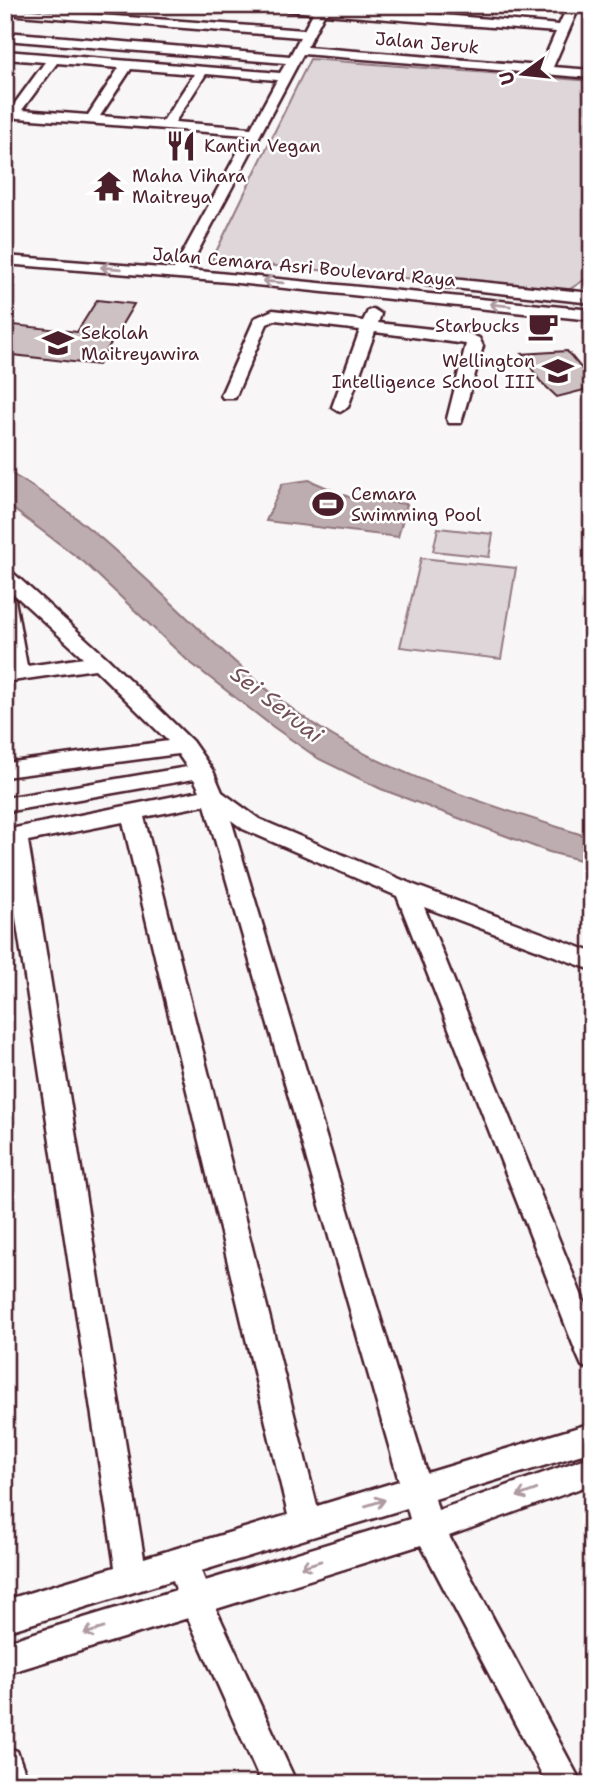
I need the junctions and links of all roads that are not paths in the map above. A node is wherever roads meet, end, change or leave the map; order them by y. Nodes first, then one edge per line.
1 (9, 5) edge
2 (257, 5) edge
3 (574, 5) edge
4 (322, 8) edge
5 (5, 11) edge
6 (565, 29) junction
7 (309, 34) junction
8 (5, 36) edge
9 (5, 55) edge
10 (297, 55) junction
11 (54, 58) junction
12 (128, 64) junction
13 (202, 71) junction
14 (545, 71) junction
15 (592, 74) edge
16 (285, 77) junction
17 (10, 113) edge
18 (91, 120) junction
19 (167, 125) junction
20 (255, 132) junction
21 (11, 253) edge
22 (188, 260) junction
23 (332, 273) dead end
24 (179, 274) junction
25 (411, 280) dead end
26 (382, 285) junction
27 (592, 298) edge
28 (592, 315) edge
29 (369, 326) junction
30 (229, 395) dead end
31 (340, 407) dead end
32 (455, 419) dead end
33 (6, 578) edge
34 (5, 600) edge
35 (100, 662) junction
36 (12, 675) edge
37 (185, 746) junction
38 (5, 770) edge
39 (202, 771) junction
40 (213, 796) junction
41 (5, 805) edge
42 (132, 813) junction
43 (11, 837) edge
44 (406, 891) junction
45 (592, 961) edge
46 (592, 1357) edge
47 (592, 1437) edge
48 (592, 1470) edge
49 (416, 1491) junction
50 (306, 1525) junction
51 (428, 1528) junction
52 (182, 1562) junction
53 (132, 1578) junction
54 (196, 1600) junction
55 (5, 1616) edge
56 (5, 1658) edge
57 (5, 1763) edge
58 (12, 1784) edge
59 (280, 1784) edge
60 (565, 1784) edge

1 - 5 street
2 - 4 street
3 - 6 street
4 - 6 street
4 - 7 street
5 - 7 street
6 - 14 street
7 - 10 street
8 - 10 street, Jalan Jeruk
9 - 11 street
10 - 14 street, Jalan Jeruk
10 - 16 street
11 - 12 street
11 - 17 street
12 - 13 street
12 - 18 street
13 - 16 street
13 - 19 street
14 - 15 street, Jalan Jeruk
16 - 20 street
17 - 18 street
18 - 19 street
19 - 20 street
20 - 22 street
21 - 22 street, Jalan Cemara Asri Boulevard Raya
24 -> 21 street, Jalan Cemara Asri Boulevard Raya
22 - 23 street, Jalan Cemara Asri Boulevard Raya
22 - 24 street
26 -> 24 street, Jalan Cemara Asri Boulevard Raya
25 - 27 street, Jalan Cemara Asri Boulevard Raya
28 -> 26 street, Jalan Cemara Asri Boulevard Raya
26 - 29 street
29 - 30 street
29 - 31 street
29 - 32 street
33 - 35 street
34 - 36 street
35 - 36 street
35 - 37 street
37 - 38 street
37 - 39 street
39 - 40 street
39 - 41 street
40 - 42 street
40 - 44 street
40 - 49 street
42 - 43 street
42 - 50 street
43 - 53 street
44 - 45 street
44 - 46 street
47 - 49 street
48 -> 51 street
50 -> 49 street
49 - 51 street
50 - 52 street
51 -> 54 street
51 - 60 street
52 - 53 street
52 - 54 street
53 - 55 street
54 -> 56 street
54 - 59 street
57 - 58 street

